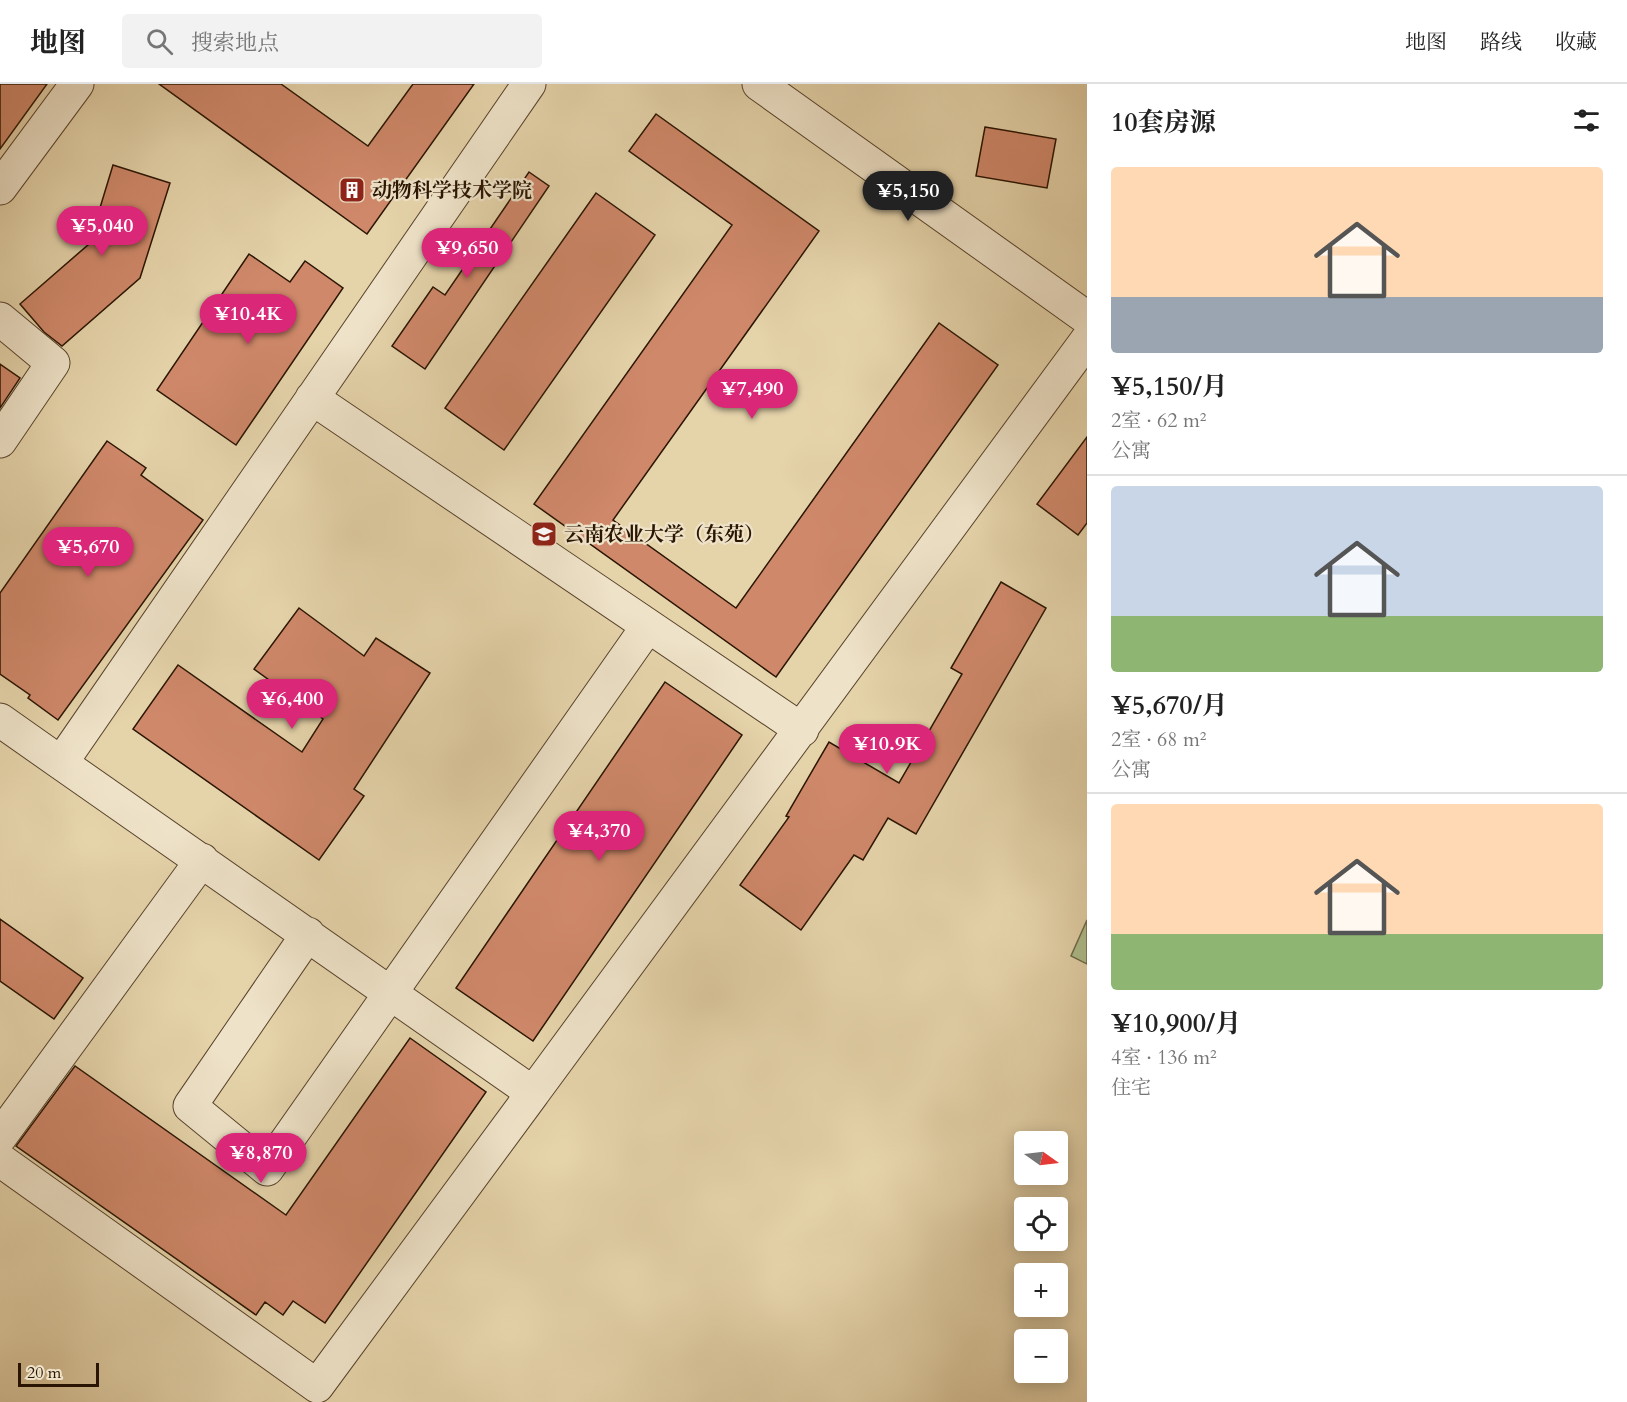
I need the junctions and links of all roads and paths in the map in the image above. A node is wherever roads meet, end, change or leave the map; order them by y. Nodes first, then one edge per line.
1 (76, 84) edge
2 (529, 84) edge
3 (759, 84) edge
4 (0, 188) edge
5 (1087, 318) edge
6 (0, 319) edge
7 (1087, 340) edge
8 (312, 398) junction
9 (0, 441) edge
10 (648, 626) junction
11 (0, 720) edge
12 (802, 730) junction
13 (61, 763) junction
14 (202, 860) junction
15 (308, 934) junction
16 (391, 992) junction
17 (533, 1093) junction
18 (0, 1137) edge
19 (0, 1160) edge

1 - 4 street
2 - 8 street
3 - 5 street
6 - 9 street
7 - 12 street
8 - 10 street
8 - 13 street
10 - 12 street
10 - 16 street
11 - 13 street
12 - 17 street
13 - 14 street
14 - 15 street
14 - 18 street
15 - 16 street
15 - 16 street
16 - 17 street
17 - 19 street

